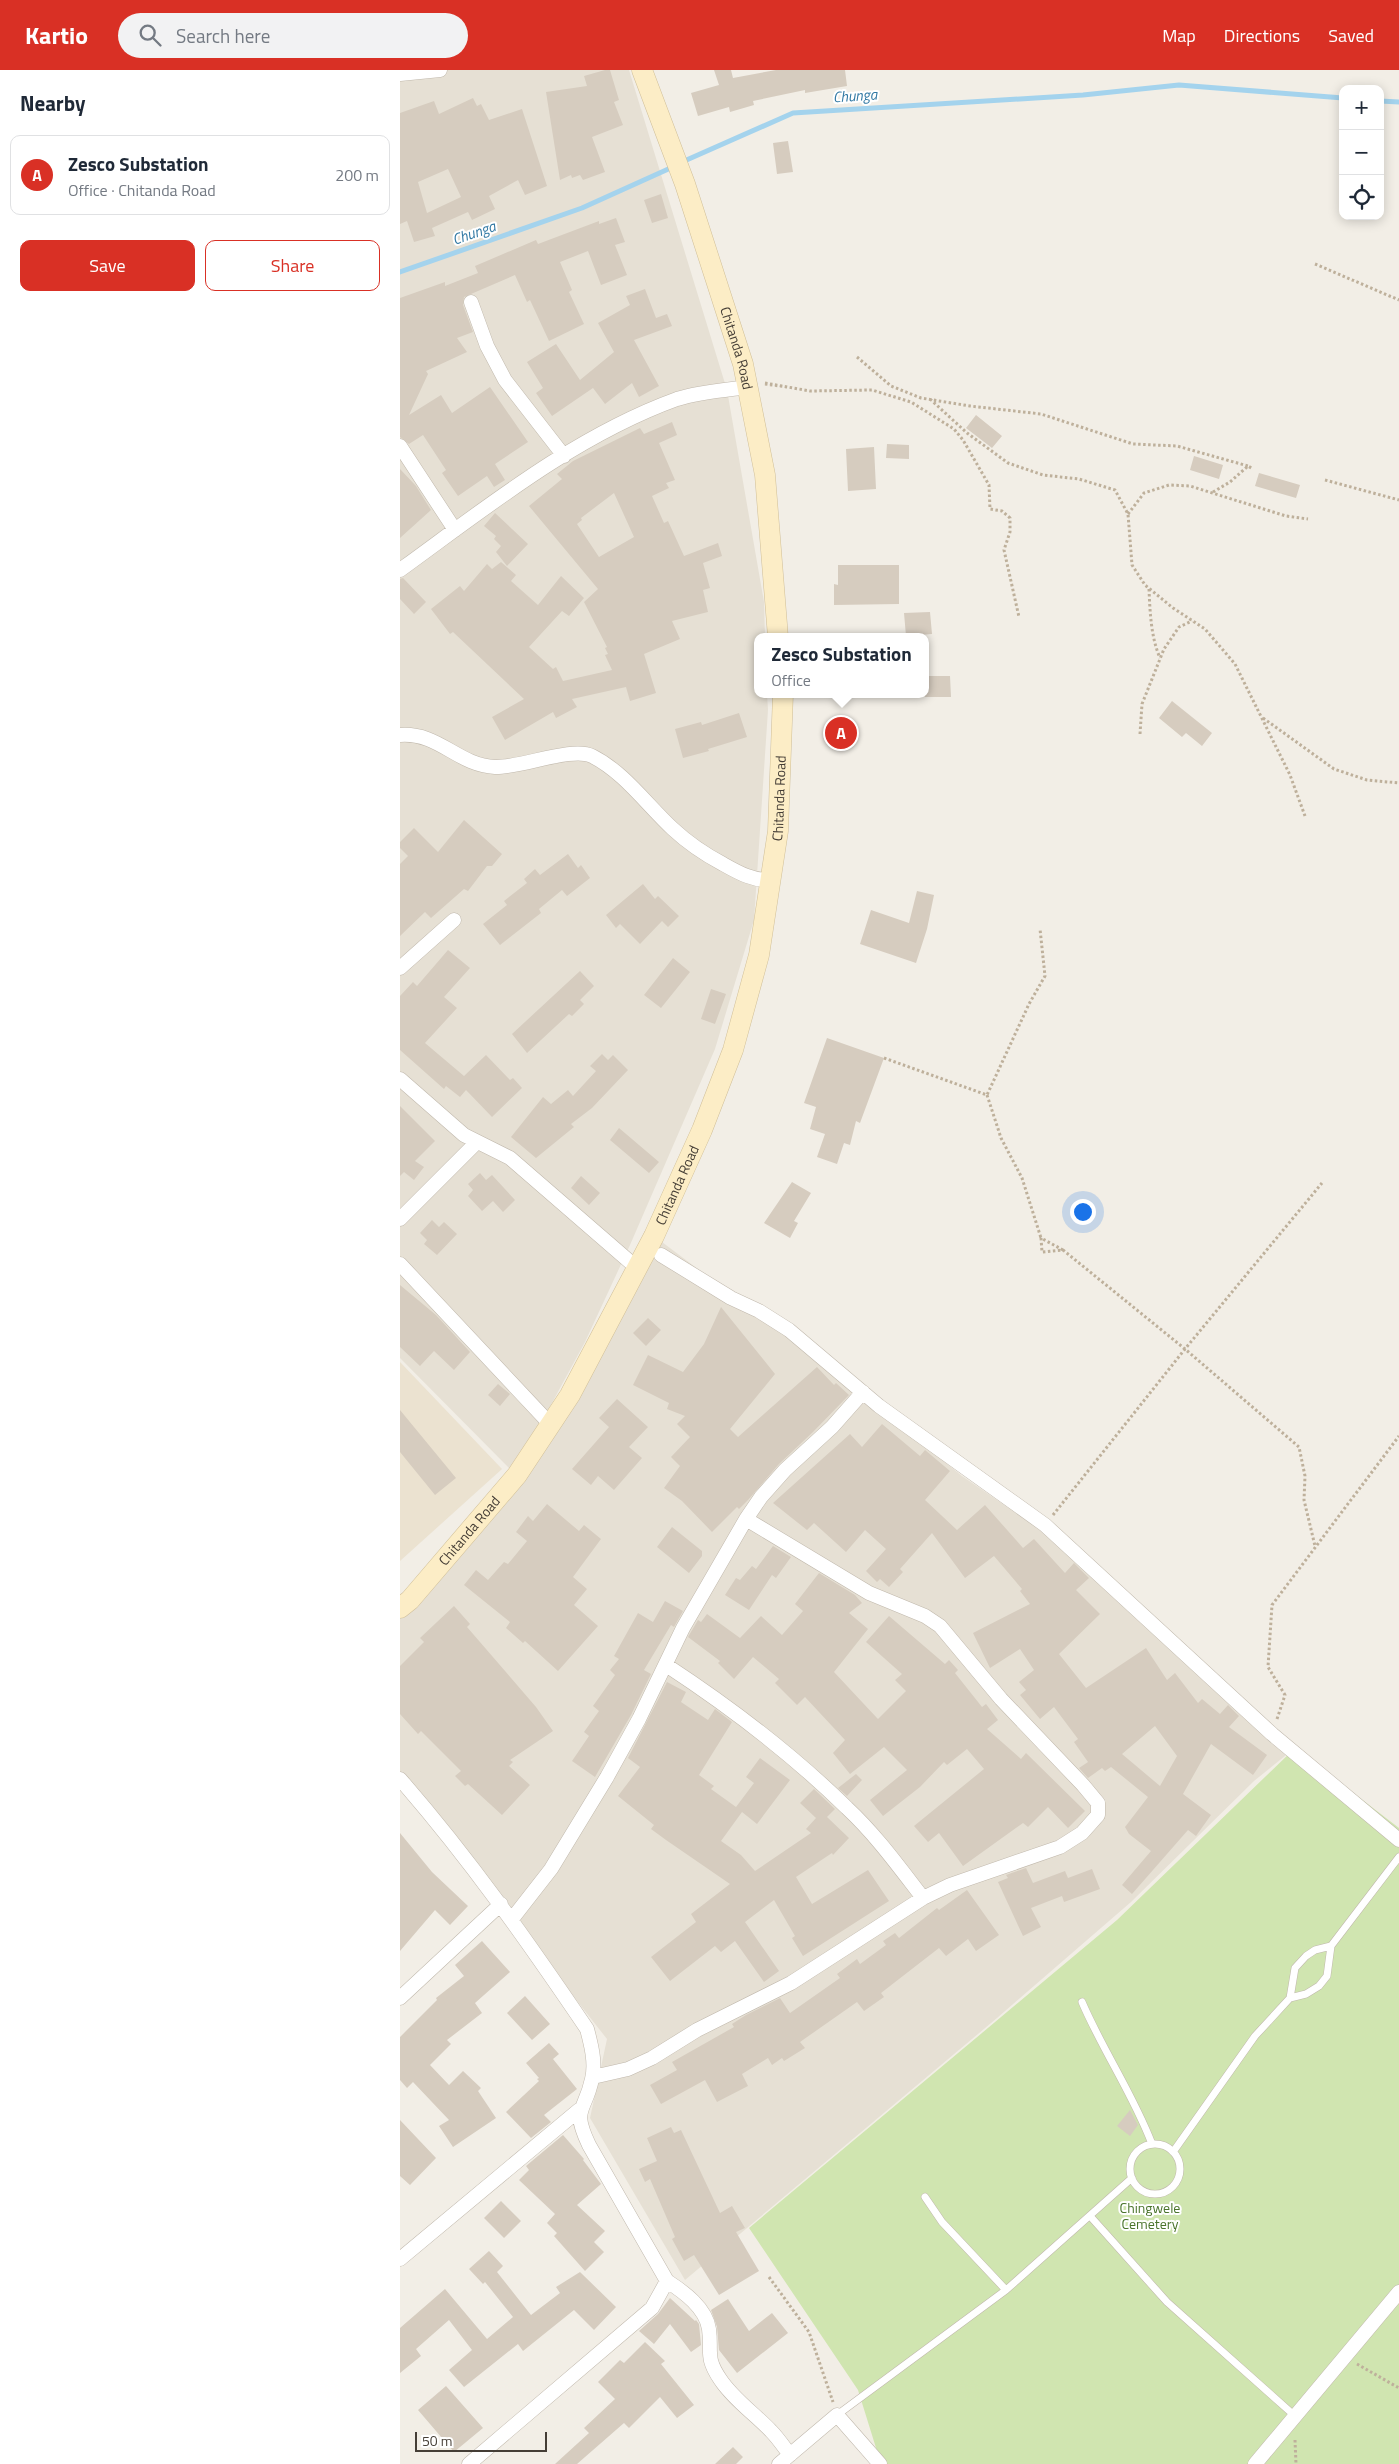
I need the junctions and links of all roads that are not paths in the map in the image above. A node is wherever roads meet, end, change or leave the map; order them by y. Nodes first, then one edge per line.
1 (440, 70) edge
2 (642, 70) edge
3 (400, 74) edge
4 (471, 302) dead end
5 (747, 384) junction
6 (400, 446) edge
7 (564, 456) junction
8 (455, 530) junction
9 (400, 570) edge
10 (778, 633) edge
11 (783, 698) edge
12 (400, 735) edge
13 (772, 880) junction
14 (454, 920) dead end
15 (400, 968) edge
16 (400, 1079) edge
17 (477, 1142) junction
18 (400, 1219) edge
19 (661, 1256) dead end
20 (400, 1264) edge
21 (637, 1268) junction
22 (863, 1392) junction
23 (551, 1425) junction
24 (746, 1519) junction
25 (400, 1608) edge
26 (666, 1665) junction
27 (400, 1779) edge
28 (1399, 1840) edge
29 (1399, 1857) edge
30 (923, 1898) junction
31 (501, 1904) junction
32 (512, 1919) junction
33 (1331, 1946) junction
34 (400, 1998) edge
35 (1290, 1998) junction
36 (1082, 2002) dead end
37 (593, 2077) junction
38 (579, 2110) junction
39 (1152, 2144) junction
40 (1173, 2152) junction
41 (1132, 2178) junction
42 (925, 2198) dead end
43 (1090, 2216) junction
44 (400, 2259) edge
45 (667, 2281) junction
46 (1006, 2290) junction
47 (1399, 2292) edge
48 (837, 2415) junction
49 (1295, 2416) junction
50 (790, 2455) junction
51 (469, 2464) edge
52 (779, 2464) edge
53 (880, 2464) edge
54 (1255, 2464) edge

1 - 3 street
2 - 5 street, Chitanda Road
4 - 7 street
5 - 7 street
5 - 10 street, Chitanda Road
6 - 8 street
7 - 8 street
8 - 9 street
11 - 13 street, Chitanda Road
12 - 13 street
13 - 21 street, Chitanda Road
14 - 15 street
16 - 17 street
17 - 18 street
17 - 21 street
19 - 22 street
20 - 23 street
21 - 23 street, Chitanda Road
22 - 24 street
22 - 28 street
23 - 25 street, Chitanda Road
24 - 26 street
24 - 30 street
26 - 30 street
26 - 32 street
27 - 31 street
29 - 33 lane
30 - 37 street
31 - 32 street
31 - 34 street
32 - 37 street
33 - 35 lane
33 - 35 lane
35 - 40 lane
36 - 39 lane
37 - 38 street
38 - 44 street
38 - 45 street
39 - 40 lane
39 - 41 lane
40 - 41 lane
41 - 43 lane
42 - 46 lane
43 - 46 lane
43 - 49 lane
45 - 50 street
45 - 51 street
46 - 48 lane
47 - 49 street
48 - 50 street
48 - 53 street
49 - 54 street
50 - 52 street

